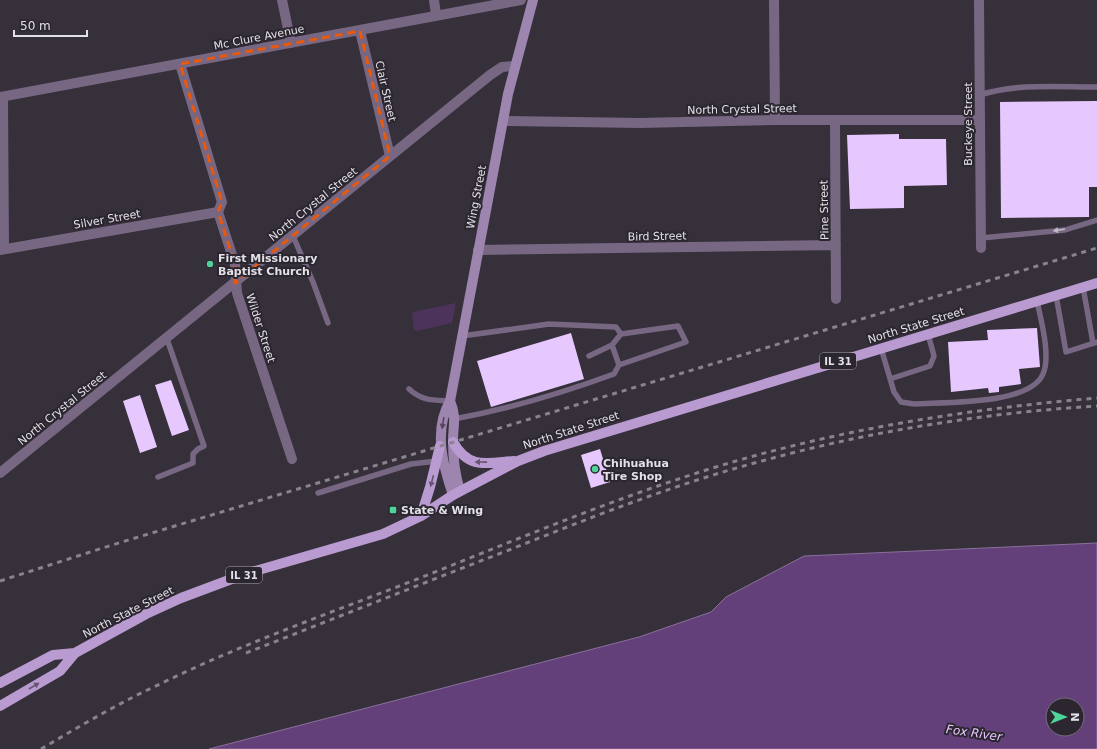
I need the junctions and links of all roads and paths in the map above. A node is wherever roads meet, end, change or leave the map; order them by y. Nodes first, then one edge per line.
1 (282, 0) edge
2 (434, 0) edge
3 (521, 0) edge
4 (533, 0) edge
5 (774, 0) edge
6 (979, 0) edge
7 (436, 15) junction
8 (360, 30) junction
9 (291, 43) junction
10 (180, 64) junction
11 (514, 66) junction
12 (1097, 87) edge
13 (980, 95) junction
14 (1, 97) edge
15 (775, 120) junction
16 (980, 120) junction
17 (504, 121) junction
18 (835, 121) junction
19 (390, 156) junction
20 (2, 179) edge
21 (218, 212) junction
22 (1097, 220) edge
23 (293, 236) junction
24 (981, 243) joint
25 (836, 245) junction
26 (2, 250) edge
27 (478, 250) junction
28 (234, 283) junction
29 (1097, 283) edge
30 (1083, 287) junction
31 (1056, 295) junction
32 (836, 299) dead end
33 (1037, 301) junction
34 (328, 324) dead end
35 (621, 334) junction
36 (928, 334) junction
37 (462, 336) junction
38 (167, 339) junction
39 (1095, 342) edge
40 (612, 345) junction
41 (881, 348) junction
42 (589, 356) dead end
43 (619, 365) junction
44 (890, 379) junction
45 (409, 388) dead end
46 (450, 401) junction
47 (454, 419) junction
48 (453, 442) junction
49 (440, 446) junction
50 (292, 460) dead end
51 (437, 461) junction
52 (518, 461) junction
53 (0, 473) edge
54 (158, 477) dead end
55 (318, 493) dead end
56 (456, 493) junction
57 (421, 516) junction
58 (75, 653) junction
59 (0, 683) edge
60 (0, 706) edge

1 - 9 street
2 - 7 street
3 - 7 street, Mc Clure Avenue
4 - 11 street, Wing Street
5 - 15 street
6 - 13 street, Buckeye Street
7 - 8 street, Mc Clure Avenue
8 - 9 street, Mc Clure Avenue
8 - 19 street, Clair Street
9 - 10 street, Mc Clure Avenue
10 - 14 street, Mc Clure Avenue
10 - 21 street, Wilder Street
11 - 17 street, Wing Street
11 - 19 street, North Crystal Street
12 - 13 lane
13 - 16 street, Buckeye Street
14 - 20 street
15 - 17 street, North Crystal Street
15 - 18 street, North Crystal Street
16 - 18 street, North Crystal Street
16 - 24 street, Buckeye Street
17 - 27 street, Wing Street
18 - 25 street, Pine Street
19 - 23 street, North Crystal Street
20 - 26 street
21 - 26 street, Silver Street
21 - 28 street, Wilder Street
22 -> 24 lane
23 - 28 street, North Crystal Street
23 - 34 lane
25 - 27 street, Bird Street
25 - 32 street, Pine Street
27 - 37 street, Wing Street
28 - 38 street, North Crystal Street
28 - 50 street, Wilder Street
29 - 30 main road, North State Street / IL 31
30 - 31 main road, North State Street / IL 31
30 - 39 lane
31 - 33 main road, North State Street / IL 31
31 - 39 lane
33 - 36 main road, North State Street / IL 31
33 - 44 lane
35 - 37 lane
35 - 40 lane
35 - 43 lane
36 - 41 main road, North State Street / IL 31
36 - 44 lane
37 - 46 street, Wing Street
38 - 53 street, North Crystal Street
38 - 54 lane
40 - 42 lane
40 - 43 lane
41 - 44 lane
41 - 52 main road, North State Street / IL 31
43 - 47 lane
45 - 46 lane
46 - 47 street, Wing Street
46 -> 49 street, Wing Street
47 - 48 street, Wing Street
52 -> 48 main road
48 - 56 street, Wing Street
49 - 51 main road
49 - 56 street, Wing Street
51 - 55 lane
51 -> 57 main road
52 - 56 main road, North State Street / IL 31
56 - 57 main road, North State Street / IL 31
57 - 58 main road, North State Street / IL 31
58 - 59 main road, North State Street / IL 31
60 -> 58 main road, North State Street / IL 31

